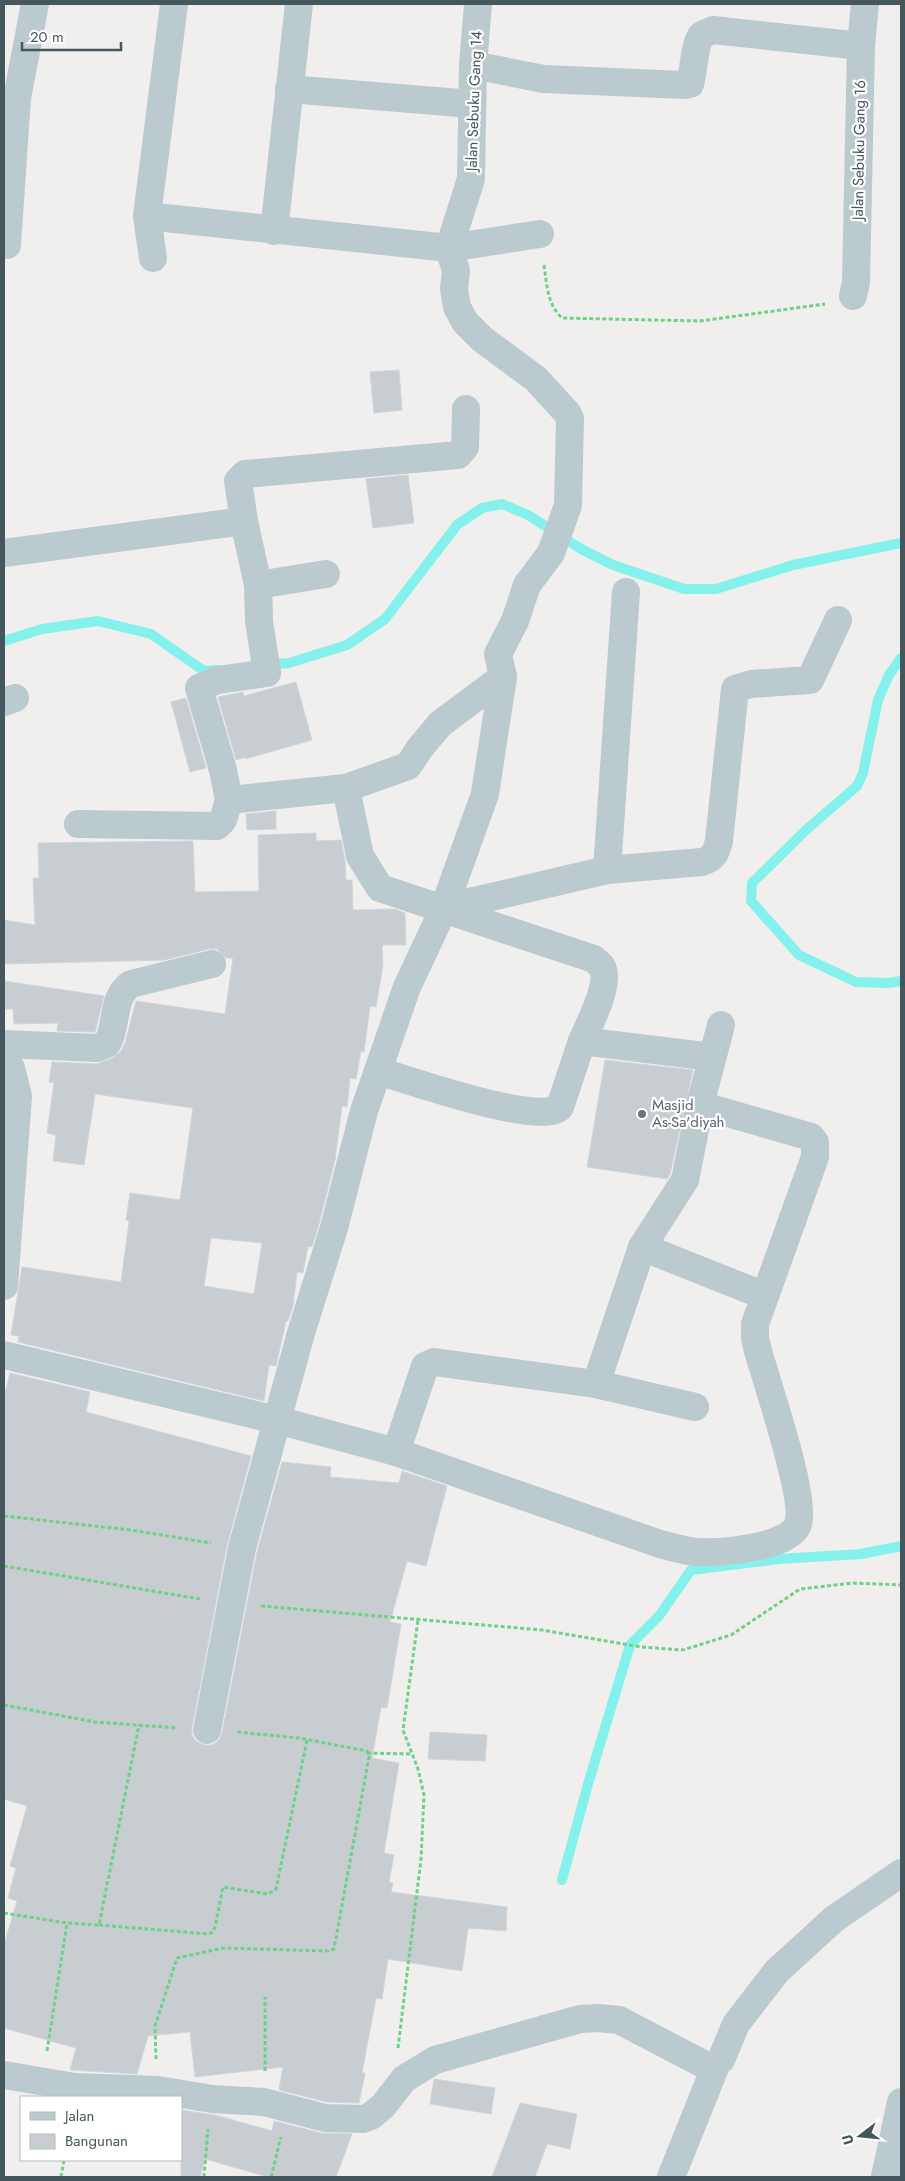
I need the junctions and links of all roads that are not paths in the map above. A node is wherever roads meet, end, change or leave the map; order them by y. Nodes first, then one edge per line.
1 (35, 4) edge
2 (174, 4) edge
3 (299, 4) edge
4 (478, 4) edge
5 (865, 4) edge
6 (861, 46) junction
7 (473, 65) junction
8 (289, 89) junction
9 (472, 104) junction
10 (147, 216) junction
11 (274, 230) junction
12 (540, 234) road end
13 (7, 246) dead end
14 (449, 248) junction
15 (153, 258) dead end
16 (853, 296) road end
17 (466, 409) dead end
18 (244, 522) junction
19 (4, 553) edge
20 (326, 574) dead end
21 (258, 585) junction
22 (626, 592) dead end
23 (838, 620) dead end
24 (503, 676) junction
25 (346, 788) junction
26 (229, 800) junction
27 (78, 824) dead end
28 (607, 870) junction
29 (444, 908) junction
30 (212, 964) dead end
31 (721, 1025) dead end
32 (582, 1041) junction
33 (4, 1044) edge
34 (712, 1057) junction
35 (4, 1060) edge
36 (378, 1071) junction
37 (700, 1105) junction
38 (642, 1247) junction
39 (4, 1286) edge
40 (765, 1296) junction
41 (4, 1356) edge
42 (596, 1384) junction
43 (696, 1407) dead end
44 (277, 1420) junction
45 (396, 1452) junction
46 (207, 1730) dead end
47 (901, 1873) edge
48 (716, 2065) junction
49 (4, 2075) edge
50 (901, 2102) edge
51 (671, 2177) edge
52 (885, 2177) edge

1 - 13 street
2 - 10 street
3 - 8 street
4 - 7 street, Jalan Sebuku Gang 14
5 - 6 street, Jalan Sebuku Gang 16
6 - 7 street
6 - 16 street, Jalan Sebuku Gang 16
7 - 9 street, Jalan Sebuku Gang 14
8 - 9 street
8 - 11 street
9 - 14 street, Jalan Sebuku Gang 14
10 - 11 street
10 - 15 street
11 - 14 street
12 - 14 street
14 - 24 street
17 - 18 street
18 - 19 street
18 - 21 street
20 - 21 street
21 - 26 street
22 - 28 street
23 - 28 street
24 - 25 street
24 - 29 street
25 - 26 street
25 - 29 street
26 - 27 street
28 - 29 street
29 - 32 street
29 - 36 street
30 - 33 street
31 - 34 street
32 - 34 street
32 - 36 street
34 - 37 street
35 - 39 street
36 - 44 street
37 - 38 street
37 - 40 street
38 - 40 street
38 - 42 street
40 - 45 street
41 - 44 street
42 - 43 street
42 - 45 street
44 - 45 street
44 - 46 street
47 - 48 street
48 - 49 street
48 - 51 street
50 - 52 street

